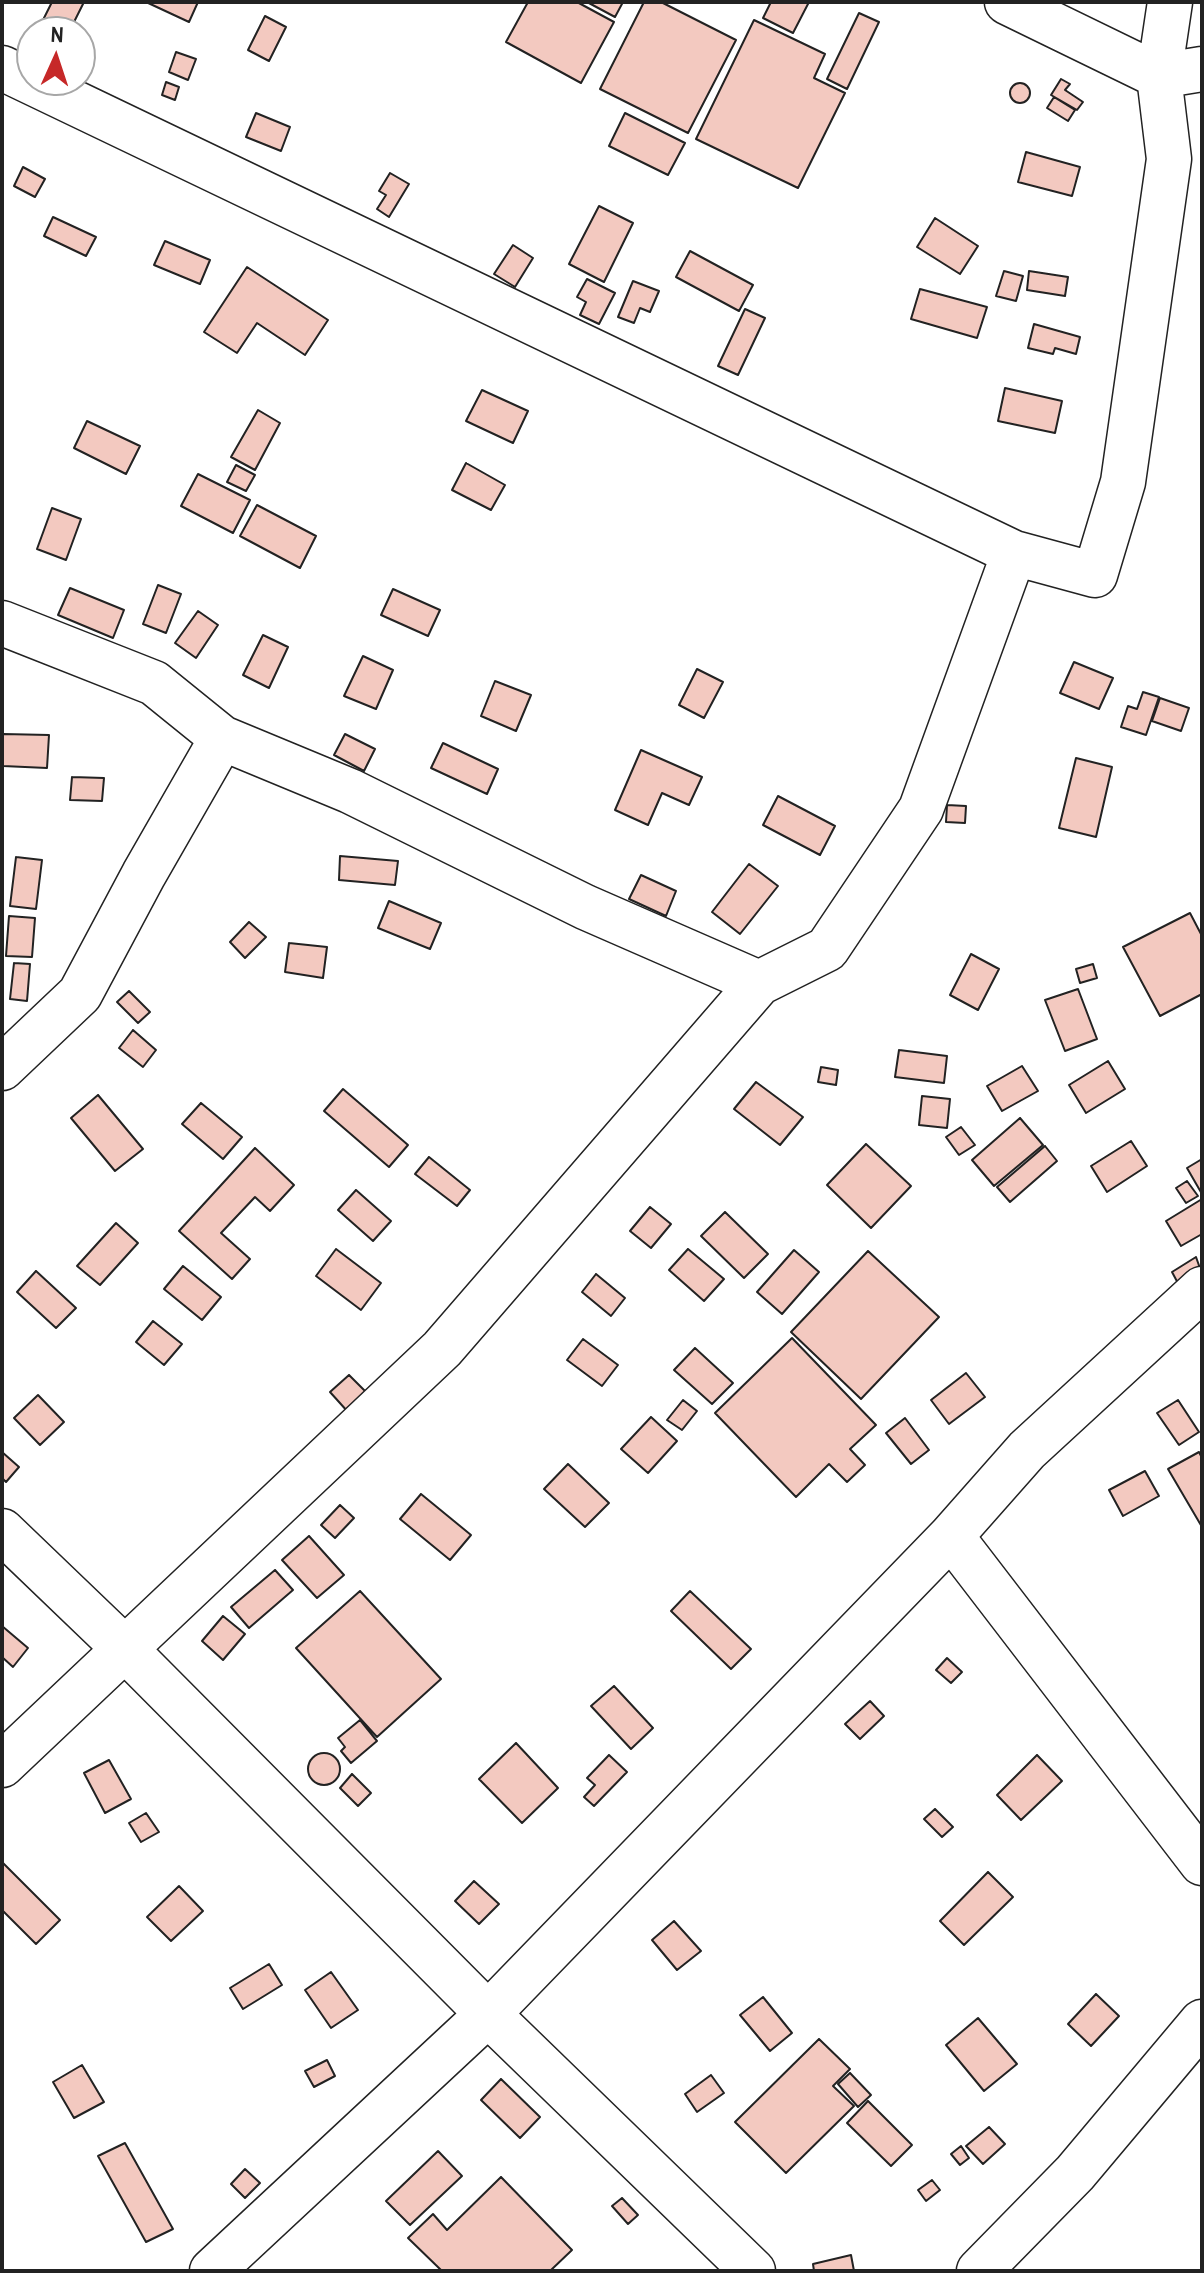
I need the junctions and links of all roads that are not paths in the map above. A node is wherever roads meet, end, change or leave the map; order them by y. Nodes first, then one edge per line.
1 (1007, 2) edge
2 (1170, 2) edge
3 (2, 68) edge
4 (1202, 69) edge
5 (1159, 76) junction
6 (1014, 553) junction
7 (2, 623) edge
8 (222, 738) junction
9 (759, 983) junction
10 (2, 1068) edge
11 (1202, 1289) edge
12 (2, 1531) edge
13 (951, 1536) junction
14 (125, 1649) junction
15 (2, 1765) edge
16 (1202, 1863) edge
17 (488, 2014) junction
18 (1202, 2022) edge
19 (212, 2271) edge
20 (753, 2271) edge
21 (979, 2271) edge

1 - 5 street
2 - 5 street
3 - 6 street
4 - 5 street
5 - 6 street
6 - 9 street
7 - 8 street
8 - 9 street
8 - 10 street
9 - 14 street
11 - 13 street
12 - 14 street
13 - 16 street
13 - 17 street
14 - 15 street
14 - 17 street
17 - 19 street
17 - 20 street
18 - 21 street

